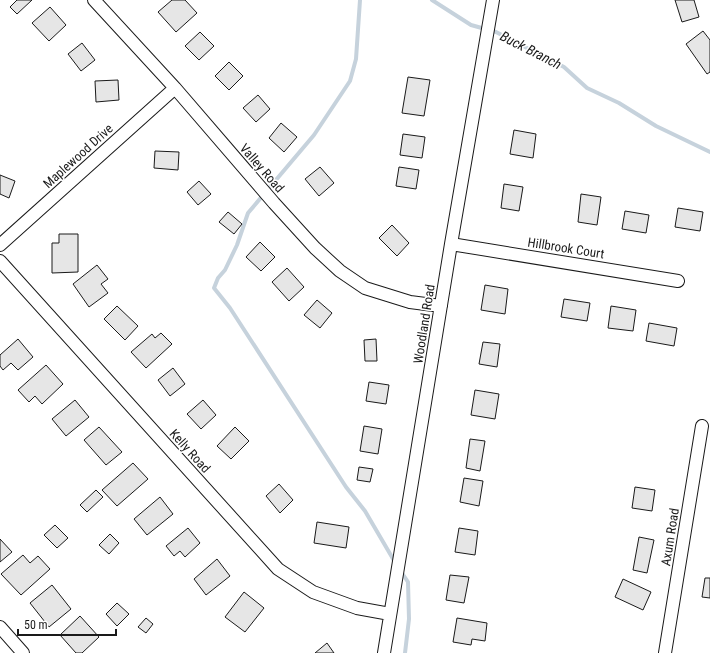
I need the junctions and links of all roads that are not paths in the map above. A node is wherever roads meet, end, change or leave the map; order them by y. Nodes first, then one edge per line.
1 (94, 0) edge
2 (493, 0) edge
3 (175, 88) junction
4 (451, 244) junction
5 (0, 245) edge
6 (0, 261) edge
7 (678, 281) dead end
8 (441, 306) junction
9 (702, 426) dead end
10 (390, 614) junction
11 (0, 627) edge
12 (23, 653) edge
13 (384, 653) edge
14 (665, 653) edge

1 - 3 street, Valley Road
2 - 4 street, Woodland Road
3 - 5 street, Maplewood Drive
3 - 8 street, Valley Road
4 - 7 street, Hillbrook Court
4 - 8 street, Woodland Road
6 - 10 street, Kelly Road
8 - 10 street, Woodland Road
9 - 14 street, Axum Road
10 - 13 street, Woodland Road
11 - 12 street

